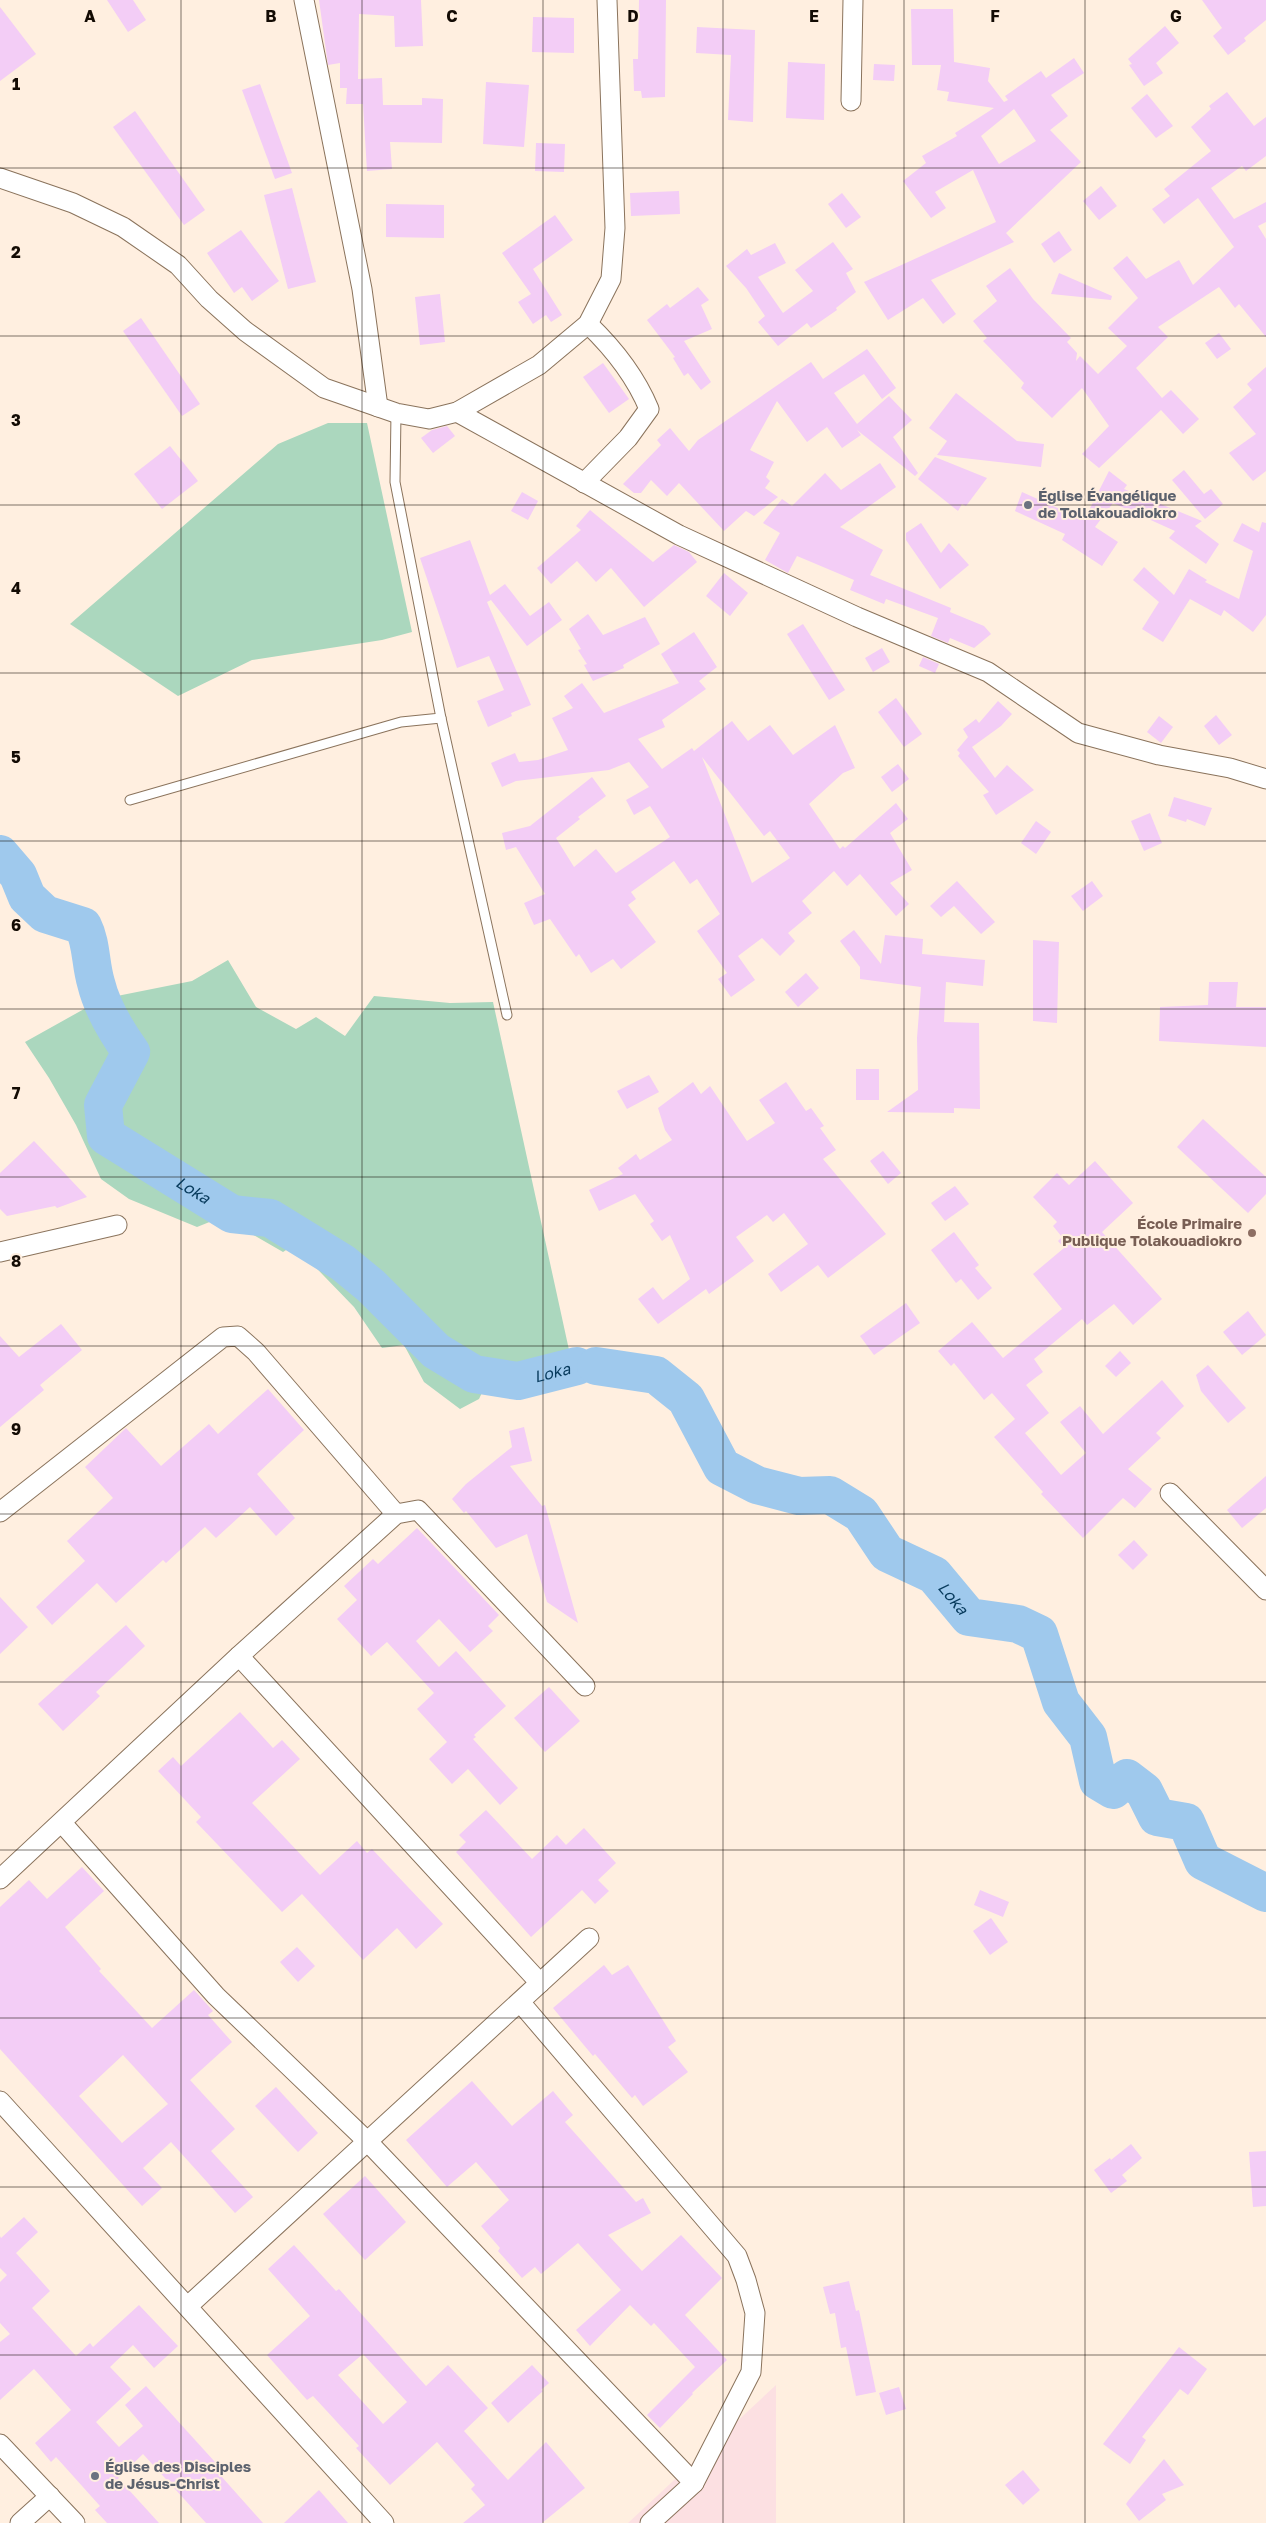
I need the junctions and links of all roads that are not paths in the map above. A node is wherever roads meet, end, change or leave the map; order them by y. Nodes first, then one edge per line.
1 (304, 0) edge
2 (607, 0) edge
3 (853, 0) edge
4 (851, 101) dead end
5 (0, 178) edge
6 (588, 324) junction
7 (378, 407) junction
8 (457, 412) junction
9 (396, 413) junction
10 (584, 483) junction
11 (442, 718) junction
12 (1266, 779) edge
13 (130, 800) dead end
14 (507, 1015) dead end
15 (117, 1225) dead end
16 (0, 1252) edge
17 (1170, 1493) dead end
18 (0, 1512) edge
19 (396, 1514) junction
20 (1266, 1590) edge
21 (239, 1656) junction
22 (585, 1686) dead end
23 (62, 1823) junction
24 (0, 1879) edge
25 (589, 1938) dead end
26 (540, 1983) junction
27 (520, 2002) junction
28 (0, 2101) edge
29 (368, 2142) junction
30 (188, 2306) junction
31 (0, 2444) edge
32 (694, 2483) junction
33 (50, 2496) junction
34 (20, 2523) edge
35 (75, 2523) edge
36 (384, 2523) edge
37 (650, 2523) edge

1 - 7 street
2 - 6 street
3 - 4 street
5 - 7 street
6 - 8 street
6 - 10 street
7 - 9 street
8 - 9 street
8 - 10 street
9 - 11 lane
10 - 12 street
11 - 13 lane
11 - 14 lane
15 - 16 street
17 - 20 street
18 - 19 street
19 - 21 street
19 - 22 street
21 - 23 street
21 - 26 street
23 - 24 street
23 - 29 street
25 - 26 street
26 - 27 street
27 - 29 street
27 - 32 street
28 - 30 street
29 - 30 street
29 - 32 street
30 - 36 street
31 - 33 street
32 - 37 street
33 - 34 street
33 - 35 street

